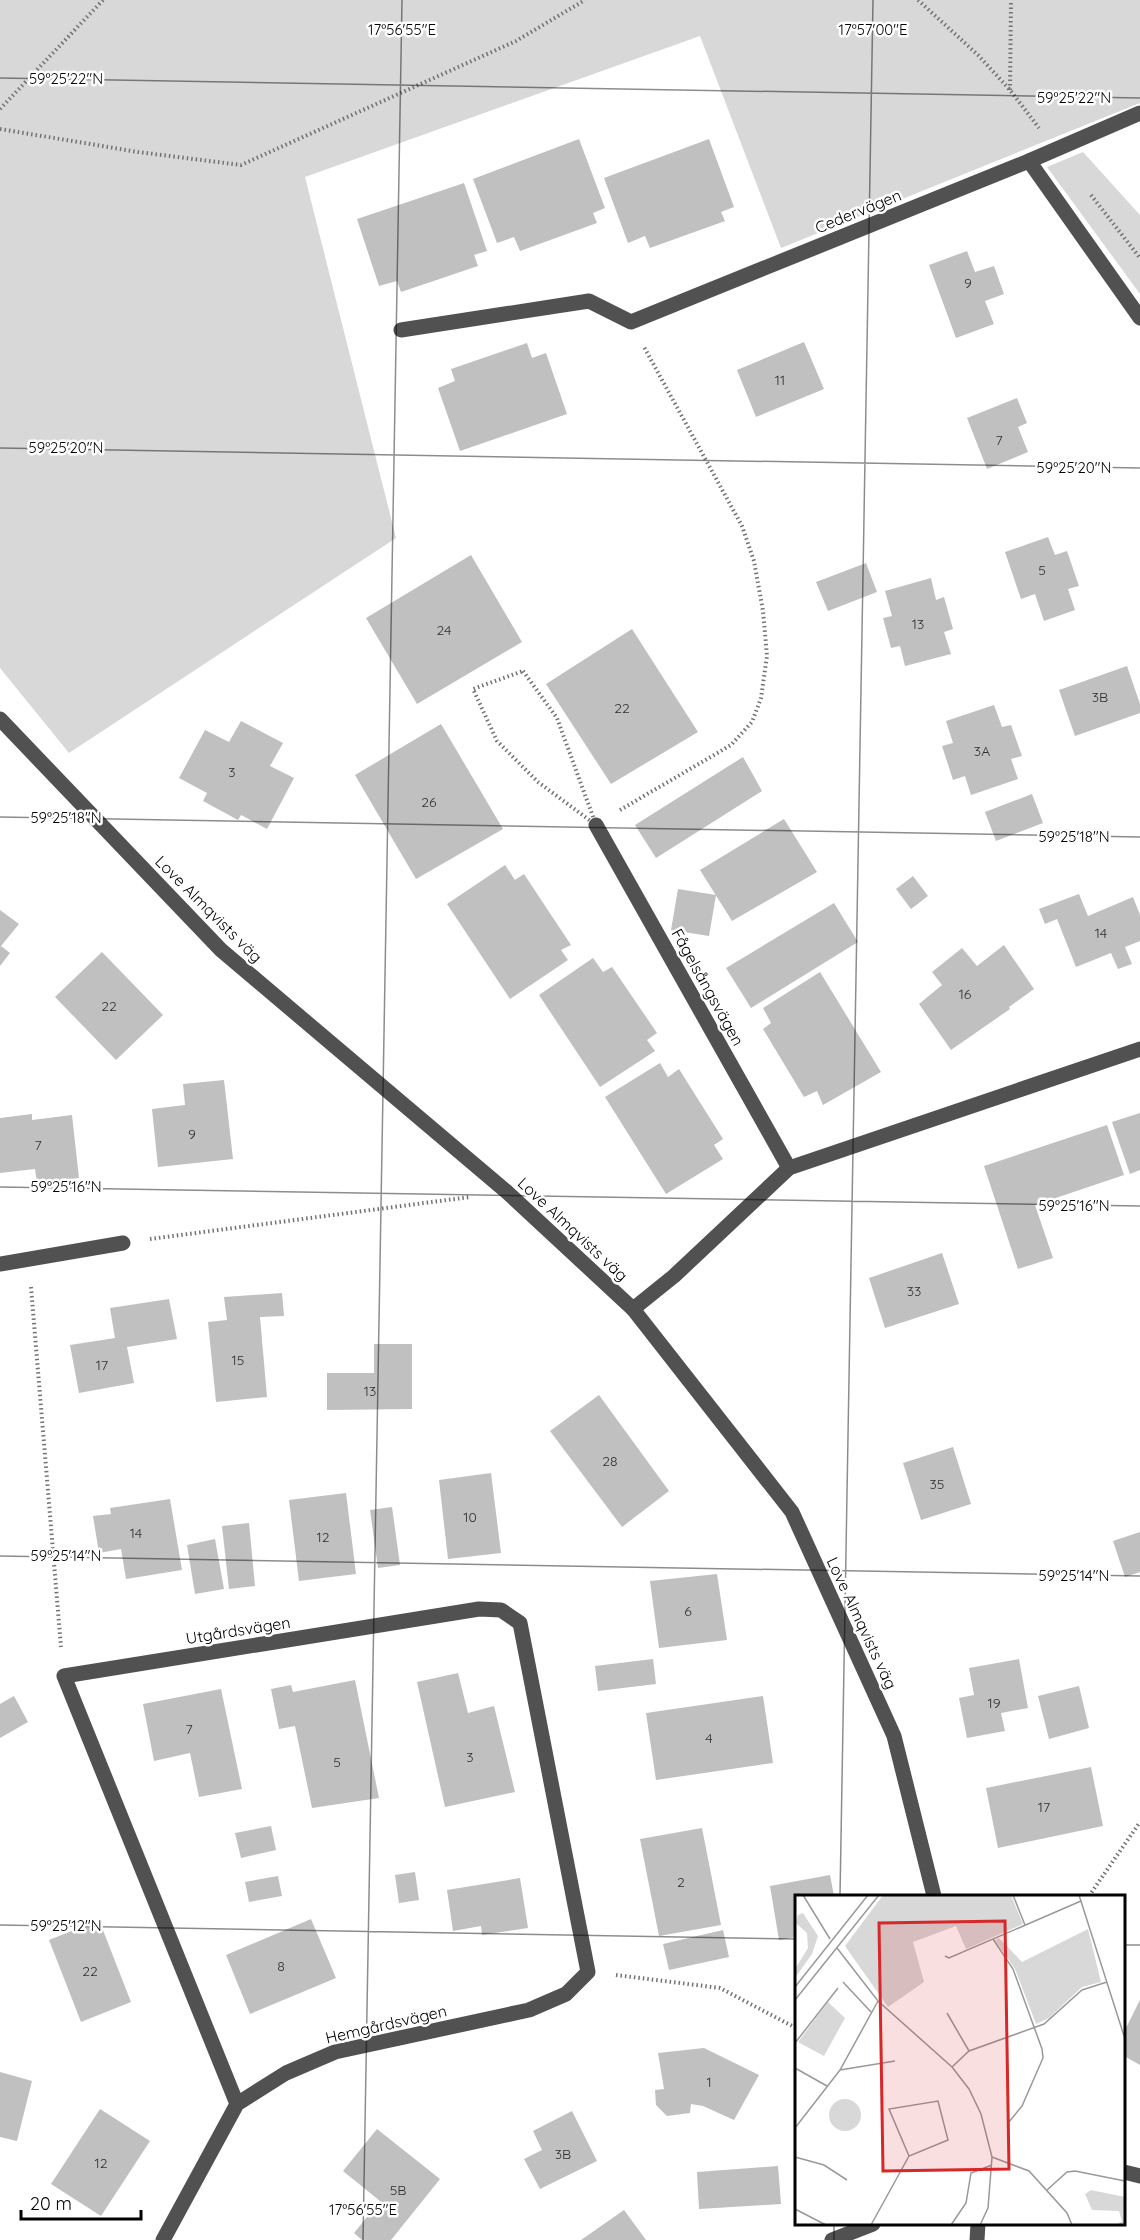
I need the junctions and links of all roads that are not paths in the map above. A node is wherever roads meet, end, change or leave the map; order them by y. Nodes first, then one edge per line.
1 (1140, 112) edge
2 (1029, 161) junction
3 (1140, 318) edge
4 (401, 330) dead end
5 (0, 719) edge
6 (601, 822) road end
7 (1140, 1049) edge
8 (789, 1168) junction
9 (123, 1243) road end
10 (0, 1264) edge
11 (633, 1309) junction
12 (934, 1895) edge
13 (588, 1972) joint
14 (237, 2104) junction
15 (1125, 2172) edge
16 (1140, 2176) edge
17 (868, 2225) edge
18 (978, 2225) edge
19 (164, 2240) edge
20 (832, 2240) edge
21 (977, 2240) edge

1 - 2 street, Cedervägen
2 - 3 street
2 - 4 street, Cedervägen
5 - 11 street, Love Almqvists väg
6 - 8 street, Fågelsångsvägen
7 - 8 street
8 - 11 street
9 - 10 street
11 - 12 street, Love Almqvists väg
13 - 14 street, Hemgårdsvägen
13 - 14 street, Utgårdsvägen
14 - 19 street, Hemgårdsvägen
15 - 16 street
17 - 20 street
18 - 21 street

